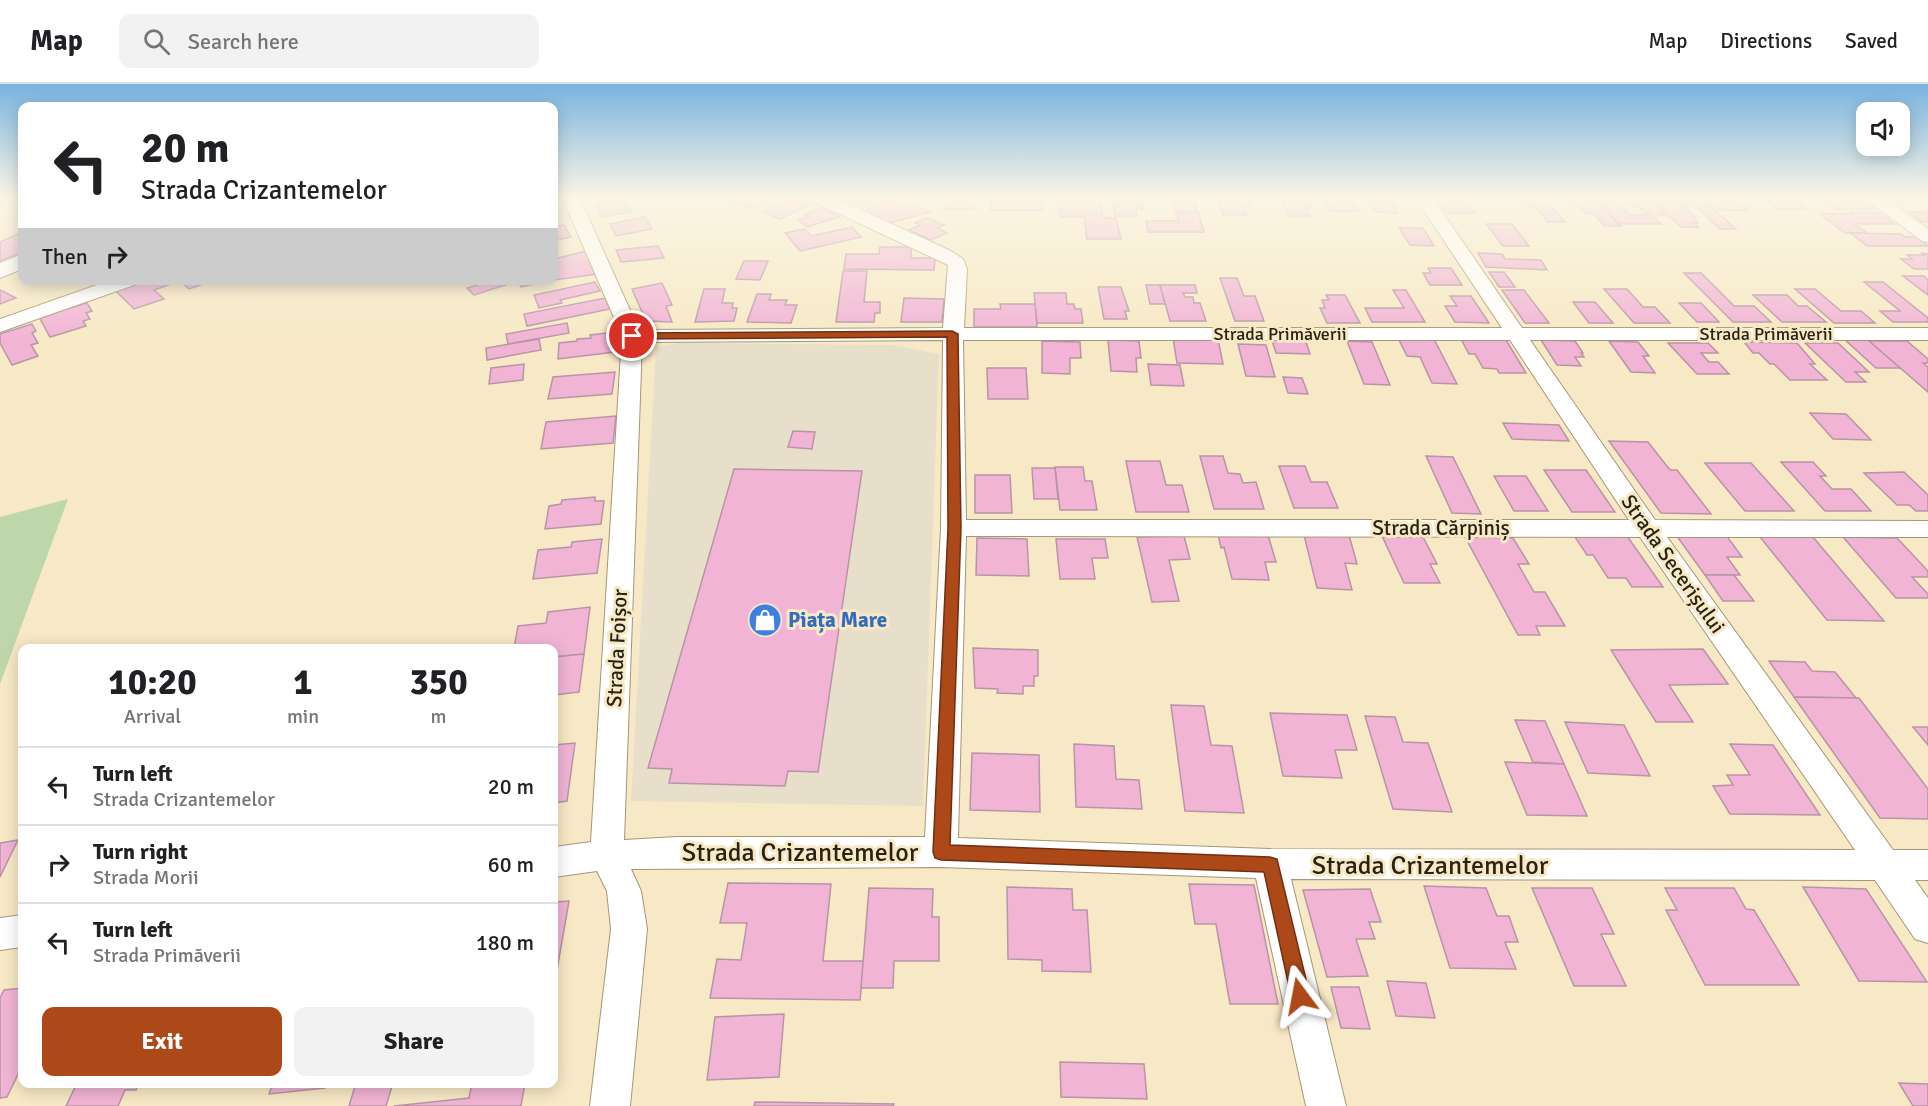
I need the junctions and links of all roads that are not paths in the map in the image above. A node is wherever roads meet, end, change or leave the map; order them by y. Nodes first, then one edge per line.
1 (591, 245) edge
2 (918, 245) edge
3 (1455, 245) edge
4 (18, 263) edge
5 (0, 271) edge
6 (91, 285) edge
7 (116, 285) edge
8 (75, 299) junction
9 (0, 326) edge
10 (952, 334) junction
11 (1928, 334) edge
12 (1516, 335) junction
13 (632, 336) junction
14 (954, 528) junction
15 (1647, 528) junction
16 (1928, 529) edge
17 (941, 852) junction
18 (608, 855) junction
19 (558, 861) edge
20 (1270, 864) junction
21 (1885, 865) junction
22 (1928, 865) edge
23 (1928, 927) edge
24 (18, 932) edge
25 (0, 934) edge
26 (610, 1106) edge
27 (1326, 1106) edge

1 - 13 street, Strada Foișor
2 - 10 street
3 - 12 street, Strada Secerișului
4 - 5 street
6 - 8 street
7 - 8 street
8 - 9 street
10 - 12 street, Strada Primăverii
10 - 13 street, Strada Primăverii
10 - 14 street
11 - 12 street, Strada Primăverii
12 - 15 street, Strada Secerișului
13 - 18 street, Strada Foișor
14 - 15 street, Strada Cărpiniș
14 - 17 street
15 - 16 street, Strada Cărpiniș
15 - 21 street, Strada Secerișului
17 - 18 street, Strada Crizantemelor
17 - 20 street, Strada Crizantemelor
18 - 19 street, Strada Crizantemelor
18 - 26 street, Strada Foișor
20 - 21 street, Strada Crizantemelor
20 - 27 street
21 - 22 street, Strada Crizantemelor
21 - 23 street, Strada Secerișului
24 - 25 street

